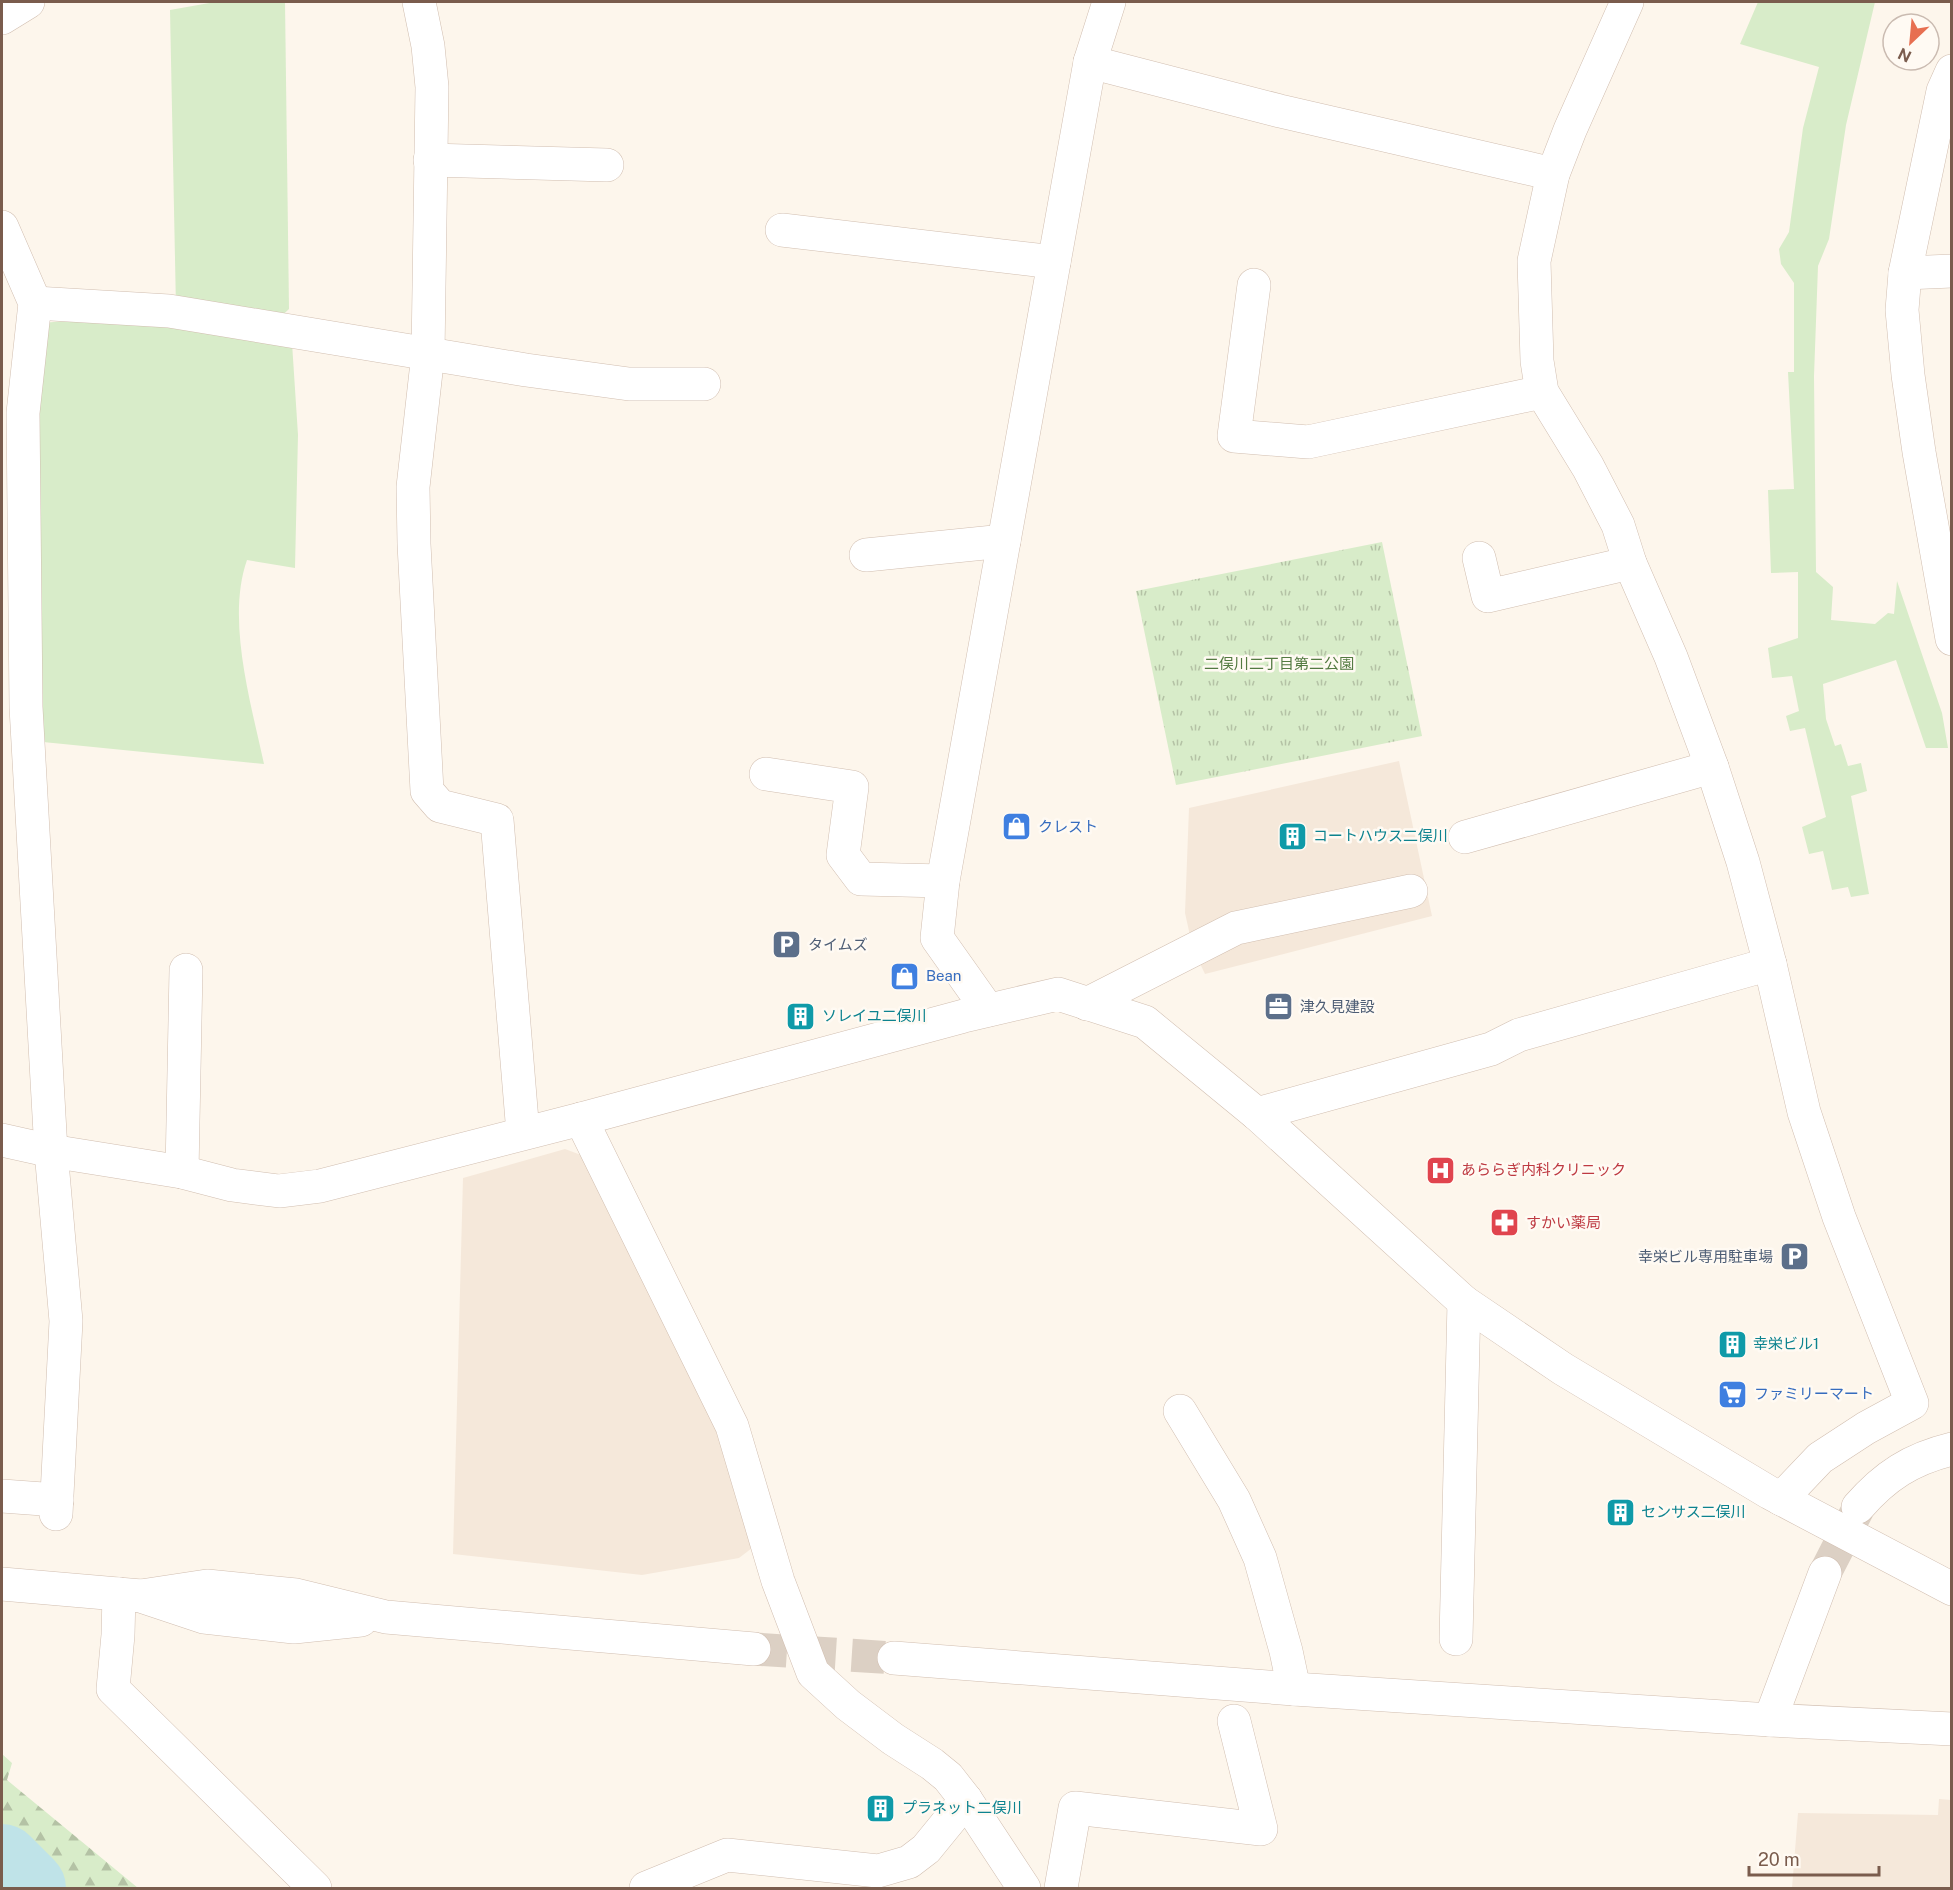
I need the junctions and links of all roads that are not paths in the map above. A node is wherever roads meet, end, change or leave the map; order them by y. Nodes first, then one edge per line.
1 (28, 2) edge
2 (419, 2) edge
3 (1109, 2) edge
4 (1627, 2) edge
5 (2, 18) edge
6 (1090, 62) junction
7 (1952, 71) edge
8 (430, 160) junction
9 (607, 165) dead end
10 (1553, 174) junction
11 (2, 227) edge
12 (782, 230) dead end
13 (1054, 262) junction
14 (1952, 271) edge
15 (1905, 273) junction
16 (1254, 285) dead end
17 (35, 303) junction
18 (428, 354) junction
19 (704, 384) dead end
20 (1542, 392) junction
21 (1004, 541) junction
22 (866, 555) dead end
23 (1479, 558) dead end
24 (1630, 563) junction
25 (1952, 639) edge
26 (1712, 767) junction
27 (766, 774) dead end
28 (1466, 837) dead end
29 (943, 881) junction
30 (1411, 891) dead end
31 (1770, 964) junction
32 (186, 970) dead end
33 (1087, 1004) junction
34 (988, 1010) junction
35 (1257, 1114) junction
36 (581, 1119) junction
37 (522, 1133) junction
38 (2, 1140) edge
39 (51, 1151) junction
40 (182, 1172) junction
41 (1464, 1302) junction
42 (1180, 1411) dead end
43 (1952, 1449) edge
44 (2, 1496) edge
45 (1781, 1499) junction
46 (1858, 1507) tunnel mouth
47 (1825, 1573) tunnel mouth
48 (2, 1584) edge
49 (1952, 1589) edge
50 (130, 1595) junction
51 (1456, 1639) dead end
52 (754, 1649) tunnel mouth
53 (894, 1659) tunnel mouth
54 (1294, 1689) junction
55 (1770, 1720) junction
56 (1234, 1721) dead end
57 (1952, 1729) edge
58 (966, 1800) junction
59 (315, 1888) edge
60 (646, 1888) edge
61 (1024, 1888) edge
62 (1061, 1888) edge

1 - 5 street
2 - 8 street
3 - 6 street
4 - 10 street
6 - 10 street
6 - 13 street
7 - 15 street
8 - 9 street
8 - 18 street
10 - 20 street
11 - 17 street
12 - 13 street
13 - 21 street
14 - 15 street
15 - 25 street
16 - 20 street
17 - 18 street
17 - 39 street
18 - 19 street
18 - 37 street
20 - 24 street
21 - 22 street
21 - 29 street
23 - 24 street
24 - 26 street
26 - 28 street
26 - 31 street
27 - 29 street
29 - 34 street
30 - 33 street
31 - 35 street
31 - 45 street
32 - 40 street
33 - 34 street
33 - 35 street
34 - 36 street
35 - 41 street
36 - 37 street
36 - 58 street
37 - 40 street
38 - 39 street
39 - 40 street
39 - 44 street
41 - 45 street
41 - 51 street
42 - 54 street
43 - 46 street
45 - 49 street
47 - 55 street
48 - 50 street
50 - 52 street
50 - 59 street
53 - 54 street
54 - 55 street
55 - 57 street
56 - 62 street
58 - 60 street
58 - 61 street

